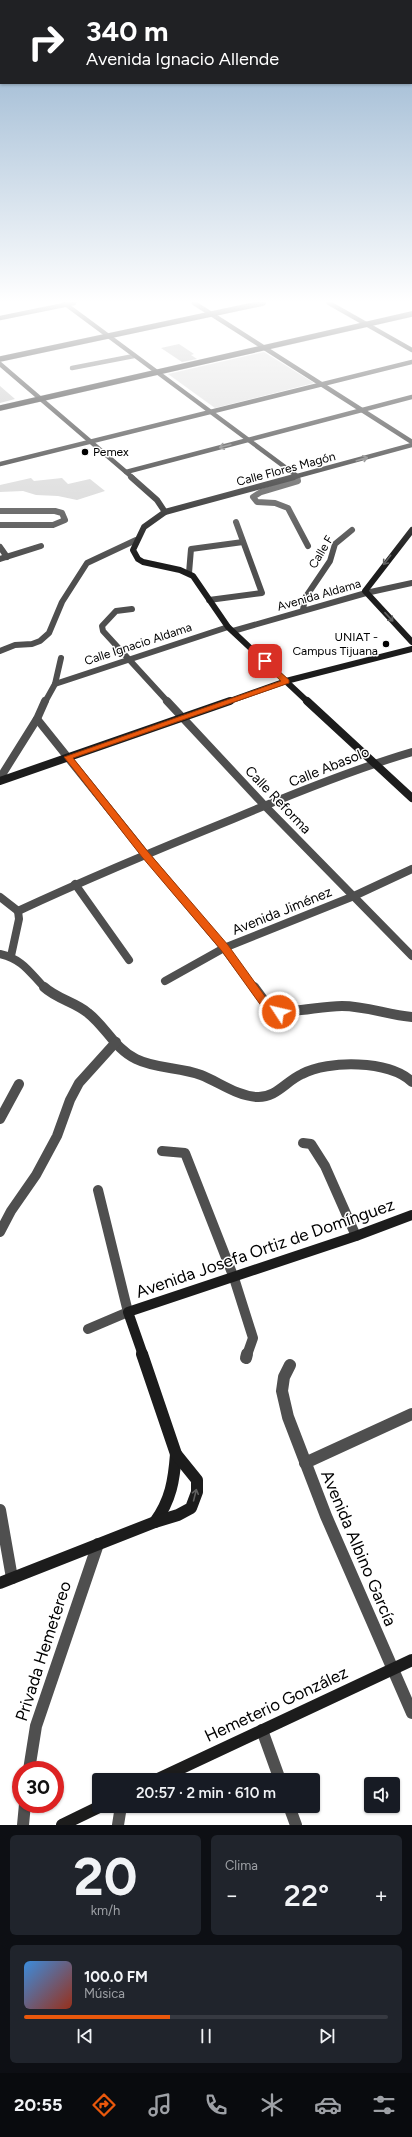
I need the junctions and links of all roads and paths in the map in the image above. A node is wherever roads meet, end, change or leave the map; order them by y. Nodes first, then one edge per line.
1 (27, 388) edge
2 (86, 388) edge
3 (177, 388) edge
4 (306, 388) edge
5 (330, 388) edge
6 (412, 397) edge
7 (39, 399) junction
8 (0, 408) edge
9 (364, 410) junction
10 (209, 412) junction
11 (248, 440) junction
12 (90, 441) junction
13 (412, 443) edge
14 (0, 464) edge
15 (126, 472) junction
16 (297, 476) junction
17 (0, 511) edge
18 (165, 512) junction
19 (236, 522) dead end
20 (0, 525) edge
21 (352, 530) dead end
22 (411, 532) edge
23 (136, 540) junction
24 (243, 542) junction
25 (41, 546) dead end
26 (308, 546) dead end
27 (0, 547) edge
28 (7, 557) junction
29 (0, 559) edge
30 (189, 573) junction
31 (412, 583) edge
32 (366, 593) junction
33 (209, 600) junction
34 (132, 609) dead end
35 (303, 610) junction
36 (230, 629) junction
37 (412, 642) edge
38 (412, 649) edge
39 (0, 651) edge
40 (61, 658) dead end
41 (128, 659) junction
42 (286, 681) junction
43 (55, 684) junction
44 (182, 718) junction
45 (37, 719) junction
46 (412, 752) edge
47 (68, 757) junction
48 (374, 762) junction
49 (0, 779) edge
50 (412, 798) edge
51 (265, 806) junction
52 (146, 855) junction
53 (412, 869) edge
54 (75, 884) junction
55 (354, 896) junction
56 (0, 897) edge
57 (18, 910) junction
58 (224, 948) junction
59 (0, 954) edge
60 (11, 956) junction
61 (412, 956) edge
62 (129, 960) dead end
63 (165, 981) dead end
64 (412, 1017) edge
65 (116, 1042) junction
66 (412, 1082) edge
67 (19, 1084) dead end
68 (0, 1119) edge
69 (303, 1143) dead end
70 (162, 1151) dead end
71 (98, 1190) dead end
72 (412, 1215) edge
73 (0, 1232) edge
74 (356, 1236) junction
75 (234, 1278) junction
76 (128, 1312) junction
77 (88, 1329) dead end
78 (246, 1358) dead end
79 (290, 1365) dead end
80 (412, 1414) edge
81 (176, 1454) junction
82 (305, 1464) junction
83 (0, 1510) edge
84 (155, 1522) junction
85 (98, 1544) junction
86 (12, 1578) junction
87 (0, 1583) edge
88 (412, 1660) edge
89 (393, 1669) junction
90 (412, 1713) edge
91 (262, 1730) junction
92 (30, 1761) edge
93 (171, 1773) edge
94 (277, 1773) edge
95 (92, 1810) edge
96 (24, 1813) edge
97 (120, 1813) edge
98 (292, 1813) edge
99 (23, 1825) edge
100 (62, 1825) edge
101 (118, 1825) edge
102 (296, 1825) edge

1 - 7 street
2 - 7 main road
3 - 10 street
4 - 10 street
5 - 9 street
6 - 9 street
7 - 8 main road
7 - 12 street
9 - 11 street
9 - 13 street
10 - 11 street
10 - 12 street
11 -> 15 street
11 - 16 street
12 - 14 street
12 - 15 street
16 -> 13 street, Calle Flores Magón
15 - 18 street
16 - 18 street, Calle Flores Magón
16 - 26 street
17 - 20 street
18 - 23 street, Calle Flores Magón
19 - 24 street
21 - 35 street, Calle F
22 -> 32 street
23 - 30 street
23 - 39 street
24 - 30 street
24 - 33 street
25 - 28 street
27 - 28 street
28 - 29 street
30 - 33 street
31 - 32 street, Avenida Aldama
32 - 35 street, Avenida Aldama
32 -> 37 street
33 - 36 street
34 - 41 street, Calle Reforma
35 - 36 street, Avenida Aldama
36 - 41 street, Calle Ignacio Aldama
36 - 42 street
38 - 42 street
40 - 43 street
41 - 43 street, Calle Ignacio Aldama
41 - 44 street, Calle Reforma
42 - 44 street
42 - 48 street
43 - 45 street
44 - 47 street
44 - 51 street, Calle Reforma
45 - 47 street
45 - 49 street
46 - 48 street, Calle Abasolo
47 - 49 street
47 - 52 street
48 - 50 street
48 - 51 street, Calle Abasolo
51 - 52 street, Calle Abasolo
51 - 55 street, Calle Reforma
52 - 54 street, Calle Abasolo
52 - 58 street
53 - 55 street, Avenida Jiménez
54 - 57 street, Calle Abasolo
54 - 62 street
55 - 58 street, Avenida Jiménez
55 - 61 street, Calle Reforma
56 - 57 street
57 - 60 street
58 - 63 street, Avenida Jiménez
58 - 64 street
59 - 60 street
60 - 65 street
65 - 66 street
65 - 73 street
67 - 68 street
69 - 74 street
70 - 75 street
71 - 76 street
72 - 74 street, Avenida Josefa Ortiz de Domínguez
74 - 75 street, Avenida Josefa Ortiz de Domínguez
75 - 76 street, Avenida Josefa Ortiz de Domínguez
75 - 78 street
76 - 77 street
76 - 81 street
79 - 82 street, Avenida Albino García
80 - 82 street
81 - 84 street
84 -> 81 street
82 - 89 street, Avenida Albino García
83 - 86 street
84 - 85 street
85 - 86 street
85 - 92 street, Privada Hemetereo
86 - 87 street
88 - 89 street, Hemeterio González
89 - 90 street, Avenida Albino García
89 - 91 street, Hemeterio González
91 - 93 street, Hemeterio González
91 - 94 street
95 - 100 street
96 - 99 street
97 - 101 street
98 - 102 street

